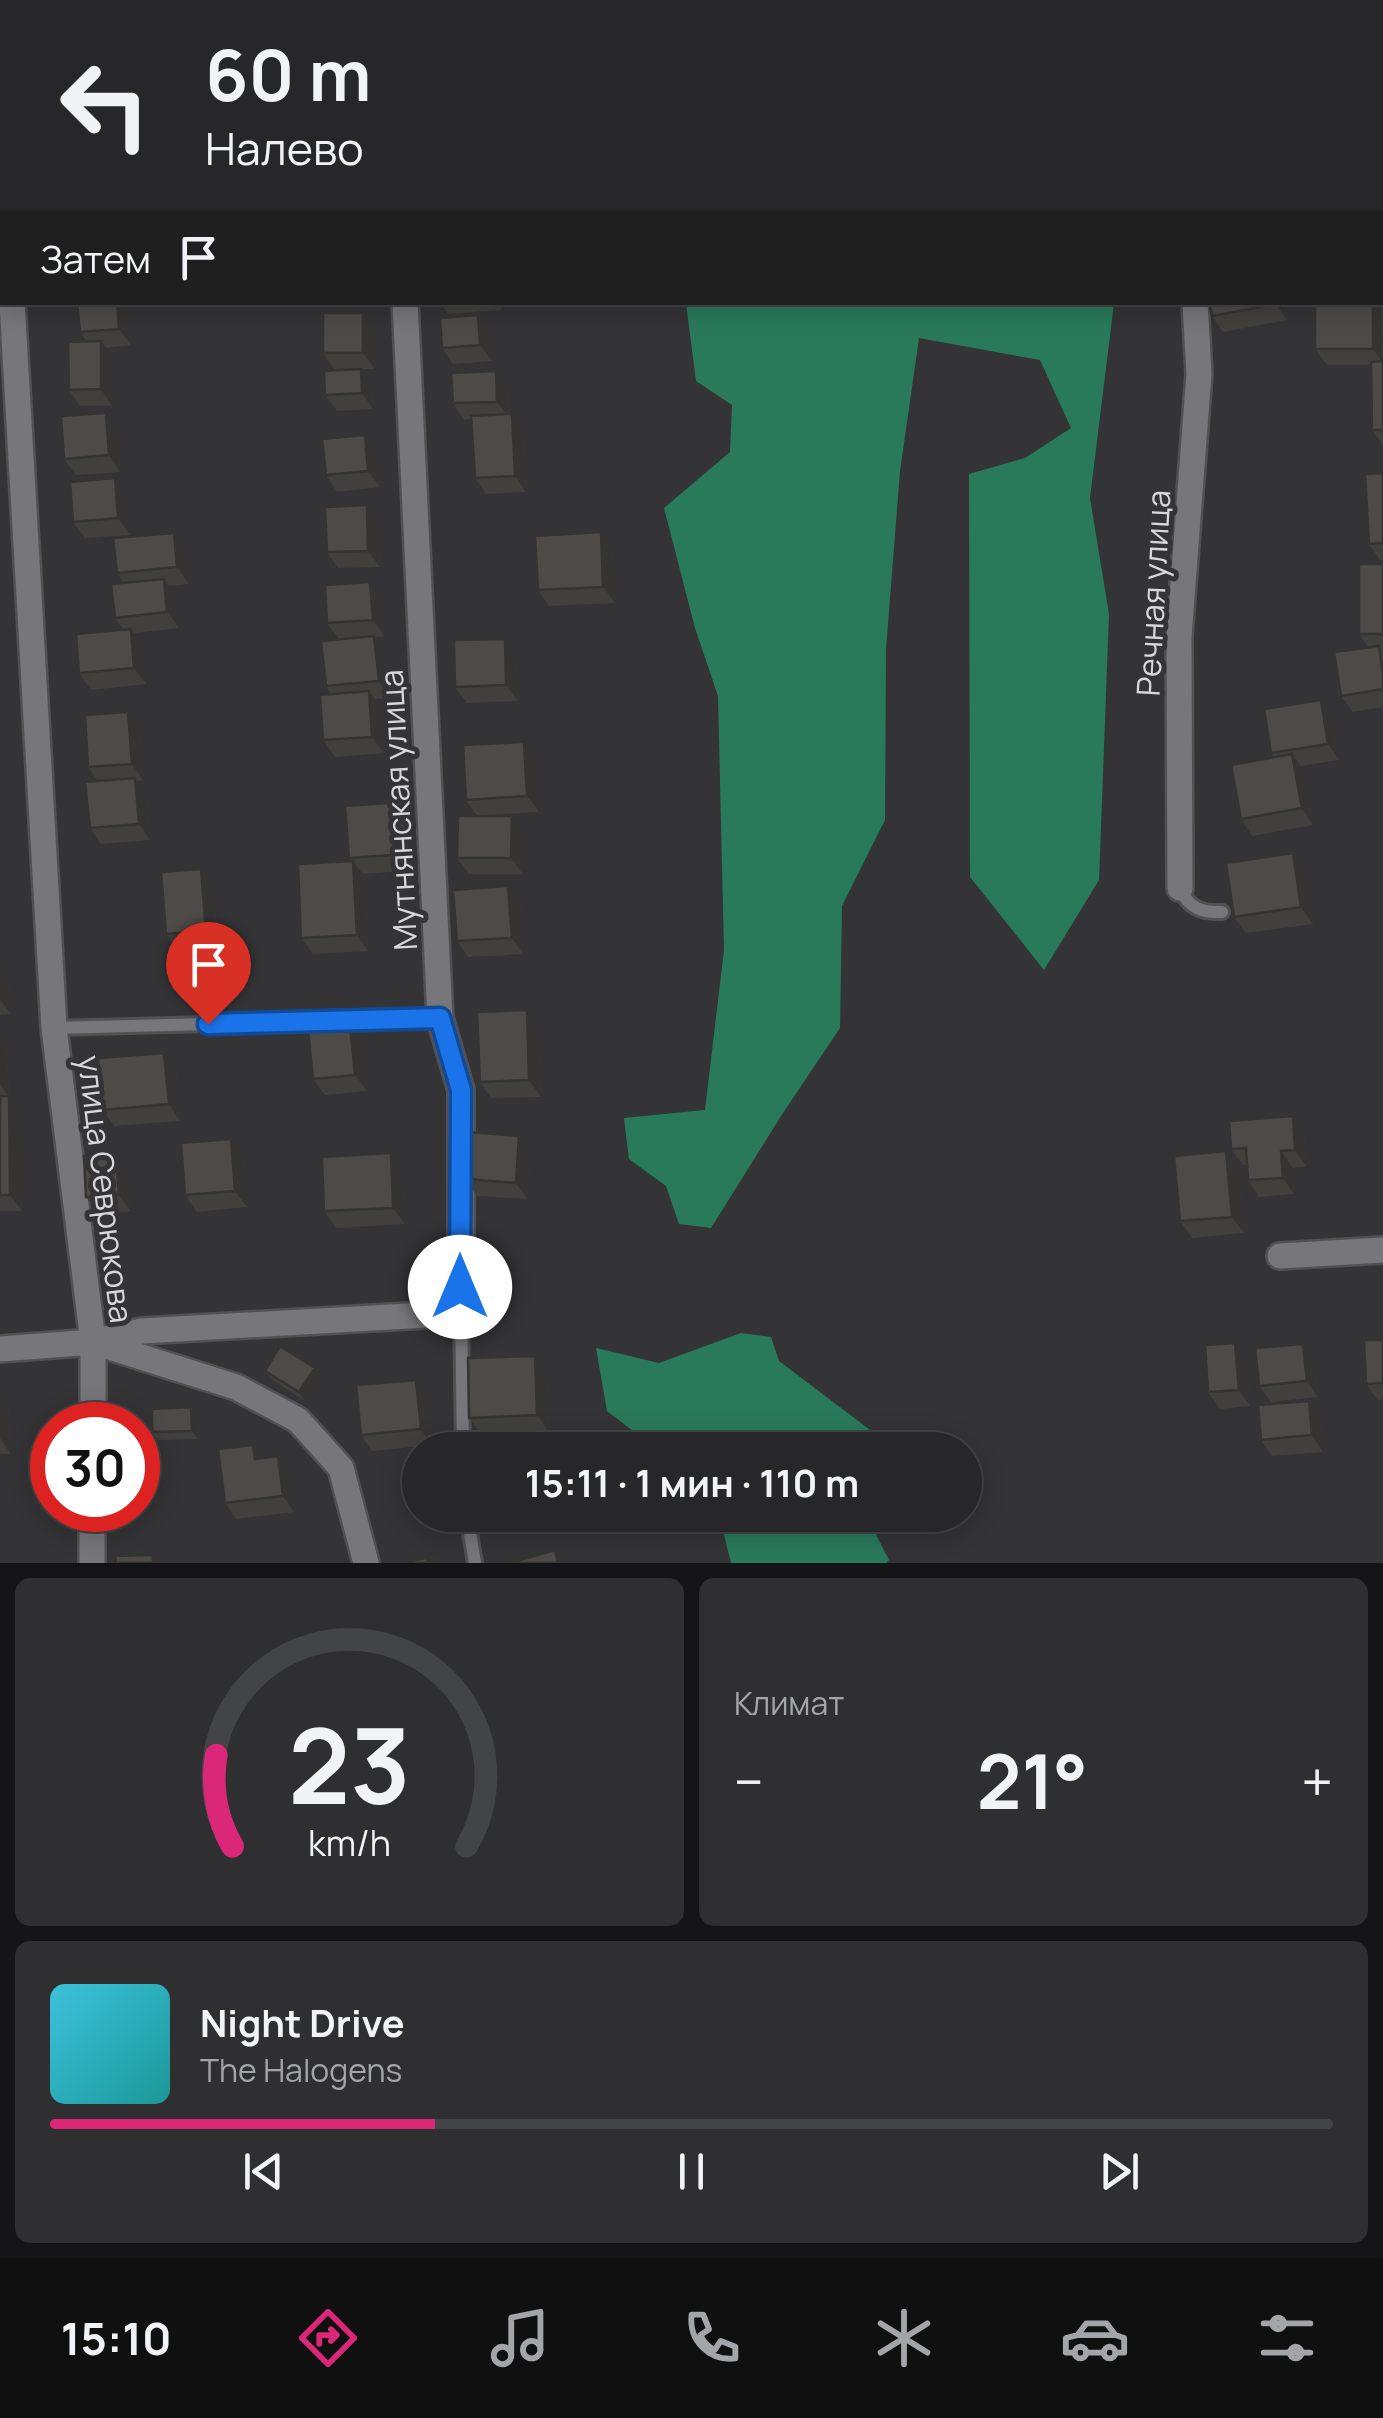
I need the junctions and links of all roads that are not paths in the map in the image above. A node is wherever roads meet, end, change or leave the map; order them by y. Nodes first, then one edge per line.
1 (12, 305) edge
2 (405, 305) edge
3 (1195, 305) edge
4 (1180, 888) joint
5 (1222, 912) dead end
6 (440, 1018) junction
7 (54, 1028) junction
8 (1383, 1250) edge
9 (1280, 1256) dead end
10 (461, 1312) junction
11 (93, 1342) junction
12 (0, 1350) edge
13 (92, 1402) edge
14 (462, 1432) edge
15 (92, 1532) edge
16 (470, 1532) edge
17 (92, 1563) edge
18 (366, 1563) edge
19 (475, 1563) edge

1 - 7 street, улица Севрюкова
2 - 6 street, Мутнянская улица
3 - 4 street, Речная улица
4 - 5 lane
6 - 7 lane
6 - 10 street, Мутнянская улица
7 - 11 street, улица Севрюкова
8 - 9 street
10 - 11 street
10 - 14 lane
11 - 12 street
11 - 13 street, улица Севрюкова
11 - 18 street
15 - 17 street
16 - 19 lane

